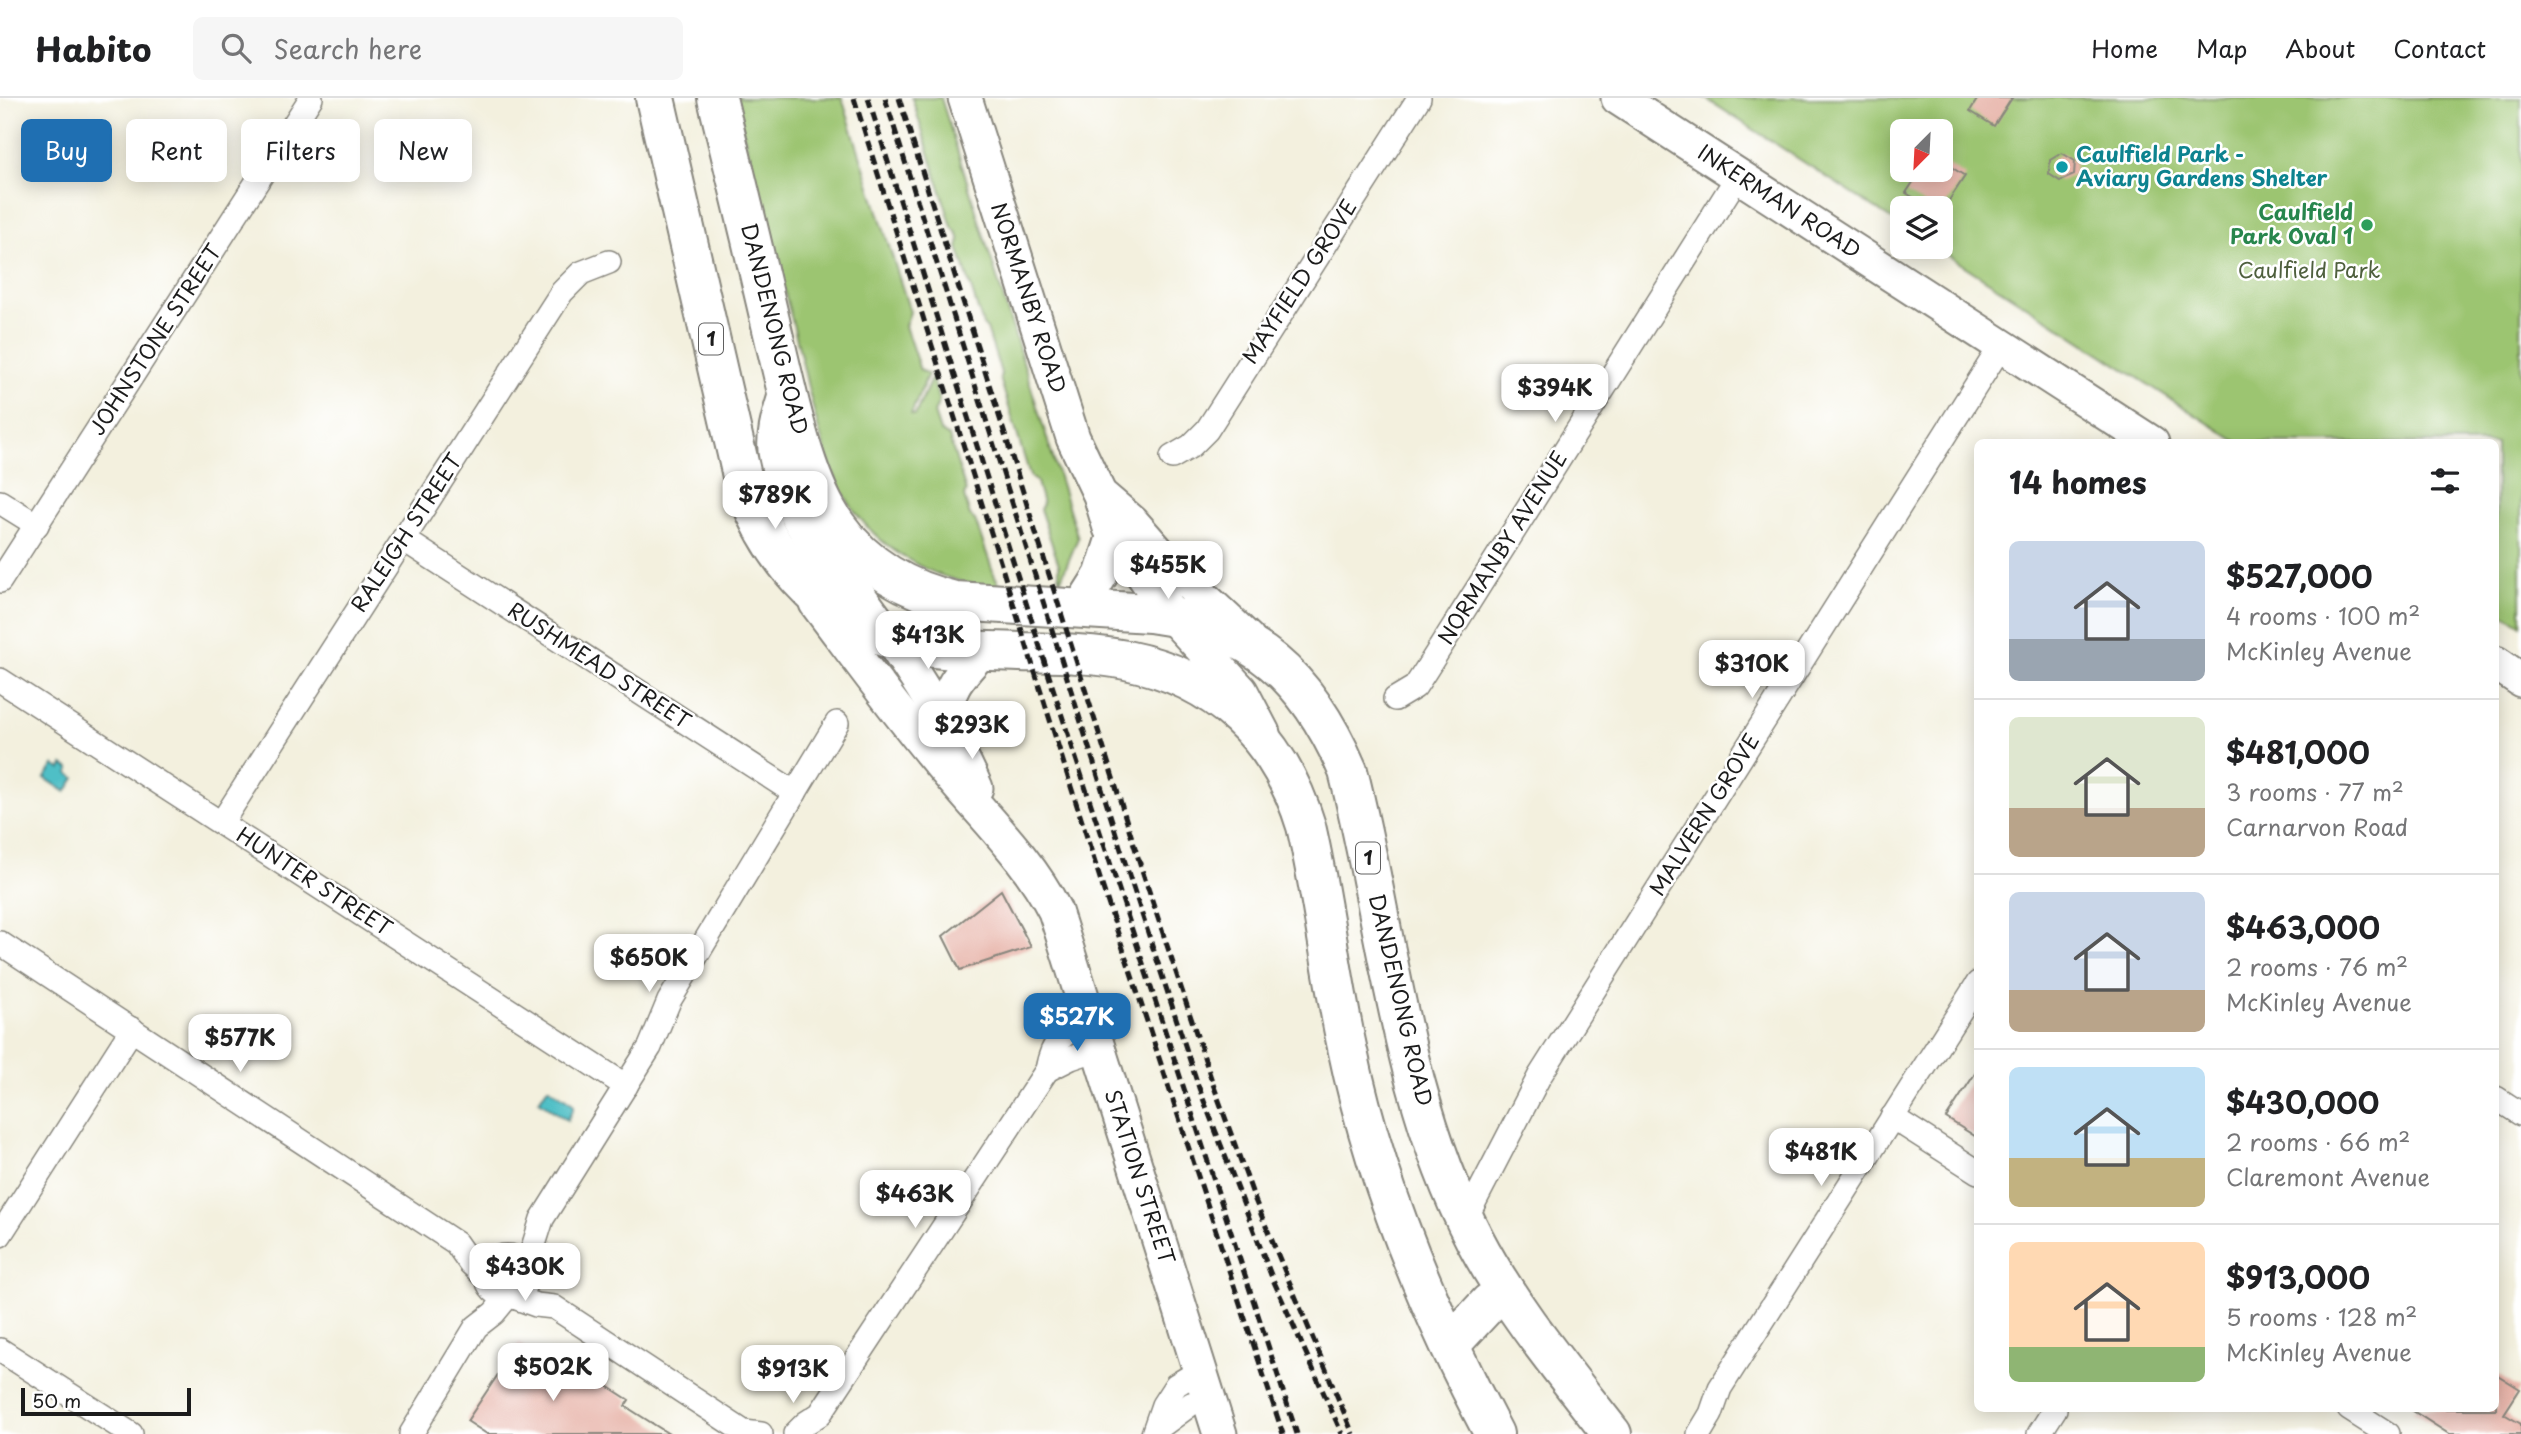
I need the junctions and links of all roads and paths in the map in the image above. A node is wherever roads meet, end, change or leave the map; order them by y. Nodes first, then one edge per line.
1 (311, 98) edge
2 (655, 98) edge
3 (717, 98) edge
4 (965, 98) edge
5 (1419, 98) edge
6 (1618, 98) edge
7 (1738, 176) junction
8 (609, 262) dead end
9 (2001, 346) junction
10 (787, 388) junction
11 (2146, 439) edge
12 (1172, 457) dead end
13 (1100, 495) junction
14 (0, 502) edge
15 (0, 520) edge
16 (33, 532) junction
17 (1114, 535) junction
18 (403, 539) junction
19 (791, 570) junction
20 (0, 581) edge
21 (1080, 608) junction
22 (1172, 616) junction
23 (890, 639) junction
24 (983, 650) junction
25 (1275, 663) junction
26 (2499, 665) edge
27 (0, 680) edge
28 (2521, 680) edge
29 (1395, 699) dead end
30 (837, 723) dead end
31 (943, 725) junction
32 (1279, 763) junction
33 (795, 793) junction
34 (988, 816) junction
35 (222, 822) junction
36 (0, 943) edge
37 (1974, 989) edge
38 (132, 1029) junction
39 (1093, 1036) junction
40 (626, 1086) junction
41 (2499, 1100) edge
42 (2521, 1114) edge
43 (1892, 1118) junction
44 (1974, 1169) edge
45 (542, 1219) junction
46 (1465, 1220) junction
47 (0, 1235) edge
48 (494, 1269) junction
49 (526, 1273) junction
50 (1505, 1291) junction
51 (510, 1296) junction
52 (554, 1307) junction
53 (476, 1327) junction
54 (1450, 1345) junction
55 (1, 1349) edge
56 (1205, 1384) junction
57 (2053, 1412) edge
58 (2354, 1412) edge
59 (819, 1424) edge
60 (1155, 1431) edge
61 (750, 1433) edge
62 (131, 1434) edge
63 (411, 1434) edge
64 (795, 1434) edge
65 (1220, 1434) edge
66 (1494, 1434) edge
67 (1612, 1434) edge
68 (1699, 1434) edge
69 (2039, 1434) edge
70 (2388, 1434) edge

1 - 16 street, JOHNSTONE STREET
2 - 19 highway, 1
3 - 10 highway, DANDENONG ROAD / 1
4 - 13 street, NORMANBY ROAD
5 - 12 street, MAYFIELD GROVE
6 - 7 street, INKERMAN ROAD
7 - 9 street, INKERMAN ROAD
7 - 29 street, NORMANBY AVENUE
8 - 18 street, RALEIGH STREET
9 - 11 street, INKERMAN ROAD
9 - 46 street, MALVERN GROVE
10 - 21 highway, DANDENONG ROAD / 1
10 - 23 street, STATION STREET
13 - 17 street, NORMANBY ROAD
13 - 25 street, NORMANBY ROAD
14 - 16 street
15 - 16 street
16 - 20 street, JOHNSTONE STREET
17 - 21 street
17 - 22 street, NORMANBY ROAD
18 - 33 street, RUSHMEAD STREET
18 - 35 street, RALEIGH STREET
19 - 23 highway, 1
19 - 34 street, STATION STREET
21 - 22 highway, DANDENONG ROAD / 1
22 - 25 highway, DANDENONG ROAD / 1
22 - 32 street, NORMANBY ROAD
23 - 24 highway, 1
23 - 31 street, STATION STREET
24 - 31 street
24 - 32 highway, 1
25 - 46 highway, DANDENONG ROAD / 1
26 - 28 street
27 - 35 street, HUNTER STREET
30 - 33 street
31 - 34 street, STATION STREET
32 - 54 highway, 1
33 - 40 street
34 - 39 street, STATION STREET
35 - 40 street, HUNTER STREET
36 - 38 street
37 - 43 street
38 - 47 street
38 - 48 street
39 - 56 street, STATION STREET
39 - 59 street
40 - 45 street
41 - 42 street
43 - 44 street
43 - 68 street
45 - 48 street
45 - 49 street
46 - 50 highway, DANDENONG ROAD / 1
48 - 49 street
48 - 51 street
48 - 53 street
49 - 51 street
49 - 52 street
50 - 54 highway
50 - 67 highway, DANDENONG ROAD / 1
51 - 52 street
51 - 53 street
52 - 61 street
53 - 63 street
54 - 66 highway, 1
55 - 62 street
56 - 60 street
56 - 65 street, STATION STREET
57 - 69 street
58 - 70 street
59 - 64 street

